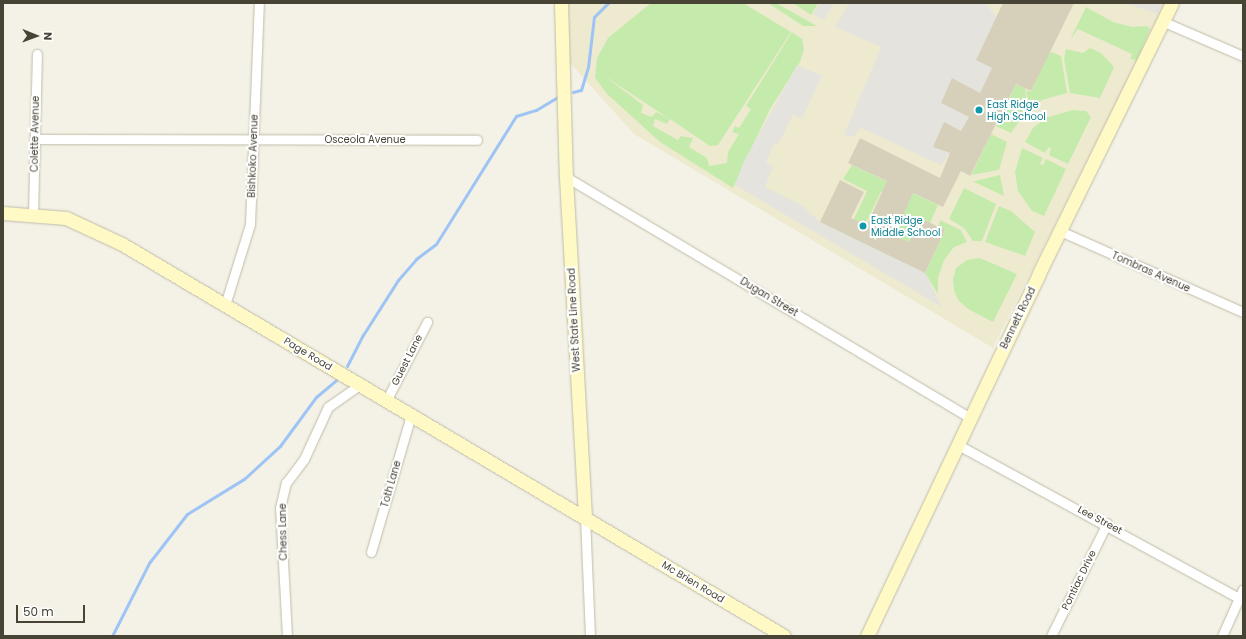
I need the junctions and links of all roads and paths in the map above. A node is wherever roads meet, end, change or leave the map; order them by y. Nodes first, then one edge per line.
1 (259, 3) edge
2 (561, 3) edge
3 (1172, 3) edge
4 (1164, 22) junction
5 (37, 54) dead end
6 (1243, 56) edge
7 (35, 140) junction
8 (254, 140) junction
9 (477, 140) dead end
10 (566, 177) junction
11 (3, 213) edge
12 (33, 214) junction
13 (1060, 231) junction
14 (225, 305) junction
15 (1243, 312) edge
16 (427, 322) dead end
17 (360, 385) junction
18 (387, 399) junction
19 (411, 415) junction
20 (972, 418) junction
21 (960, 446) junction
22 (585, 517) junction
23 (1107, 523) junction
24 (602, 528) joint
25 (371, 552) dead end
26 (1241, 593) edge
27 (287, 636) edge
28 (590, 636) edge
29 (784, 636) edge
30 (867, 636) edge
31 (1051, 636) edge
32 (1222, 636) edge

1 - 8 street, Bishkoko Avenue
2 - 10 street, West State Line Road
3 - 4 street, Bennett Road
4 - 6 street
4 - 13 street, Bennett Road
5 - 7 street, Colette Avenue
7 - 8 street, Osceola Avenue
7 - 12 street, Colette Avenue
8 - 9 street, Osceola Avenue
8 - 14 street, Bishkoko Avenue
10 - 20 street, Dugan Street
10 - 22 street, West State Line Road
11 - 12 street, Page Road
12 - 14 street, Page Road
13 - 15 street, Tombras Avenue
13 - 20 street, Bennett Road
14 - 17 street, Page Road
16 - 18 street, Guest Lane
17 - 18 street, Page Road
17 - 27 street, Chess Lane
18 - 19 street, Page Road
19 - 22 street, Page Road
19 - 25 street, Toth Lane
20 - 21 street, Bennett Road
21 - 23 street, Lee Street
21 - 30 street, Bennett Road
22 - 24 street, Page Road
22 - 28 street, West State Line Road
23 - 26 street, Lee Street
23 - 31 street, Pontiac Drive
24 - 29 street, Mc Brien Road
26 - 32 street

